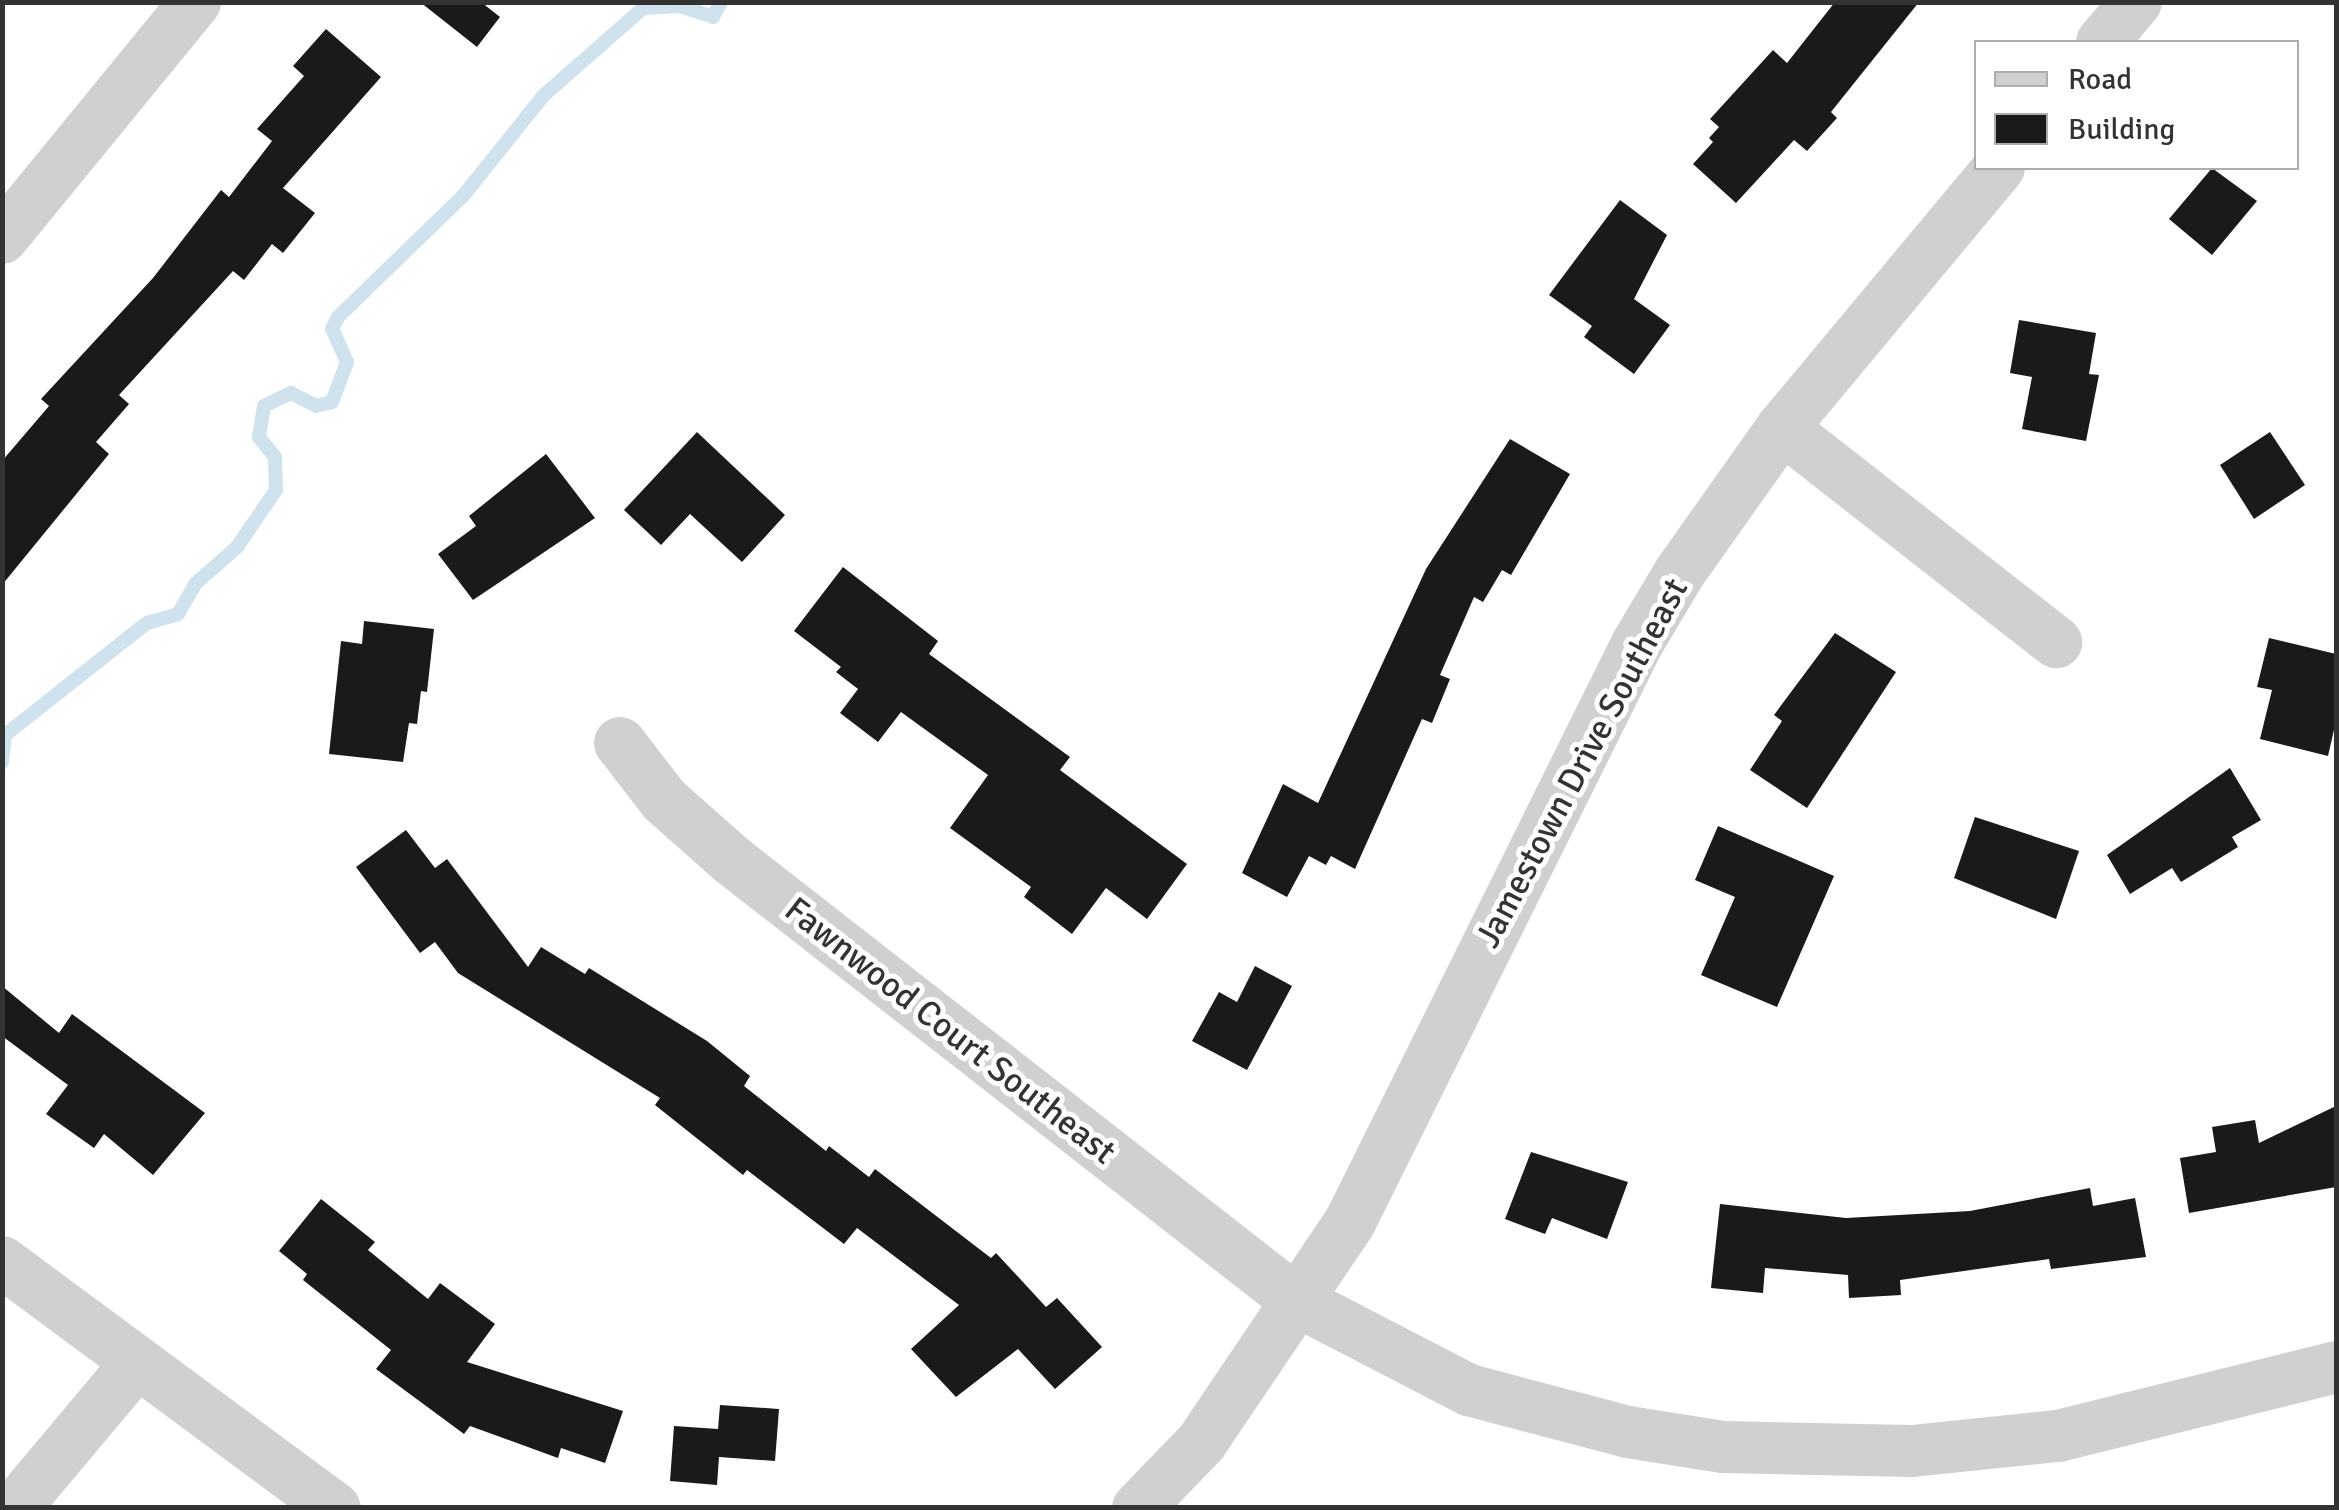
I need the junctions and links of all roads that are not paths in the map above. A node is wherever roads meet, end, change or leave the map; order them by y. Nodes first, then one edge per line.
1 (195, 2) edge
2 (2136, 2) edge
3 (2104, 40) edge
4 (1997, 170) edge
5 (2, 238) edge
6 (1782, 428) junction
7 (2056, 642) dead end
8 (620, 743) dead end
9 (2, 1262) edge
10 (1296, 1301) junction
11 (135, 1364) junction
12 (2336, 1368) edge
13 (15, 1508) edge
14 (335, 1508) edge
15 (1138, 1508) edge

1 - 5 street
2 - 3 street
4 - 6 street, Jamestown Drive Southeast
6 - 7 street
6 - 10 street, Jamestown Drive Southeast
8 - 10 street, Fawnwood Court Southeast
9 - 11 street
10 - 12 street, Fawnwood Court Southeast
10 - 15 street, Jamestown Drive Southeast
11 - 13 street
11 - 14 street

